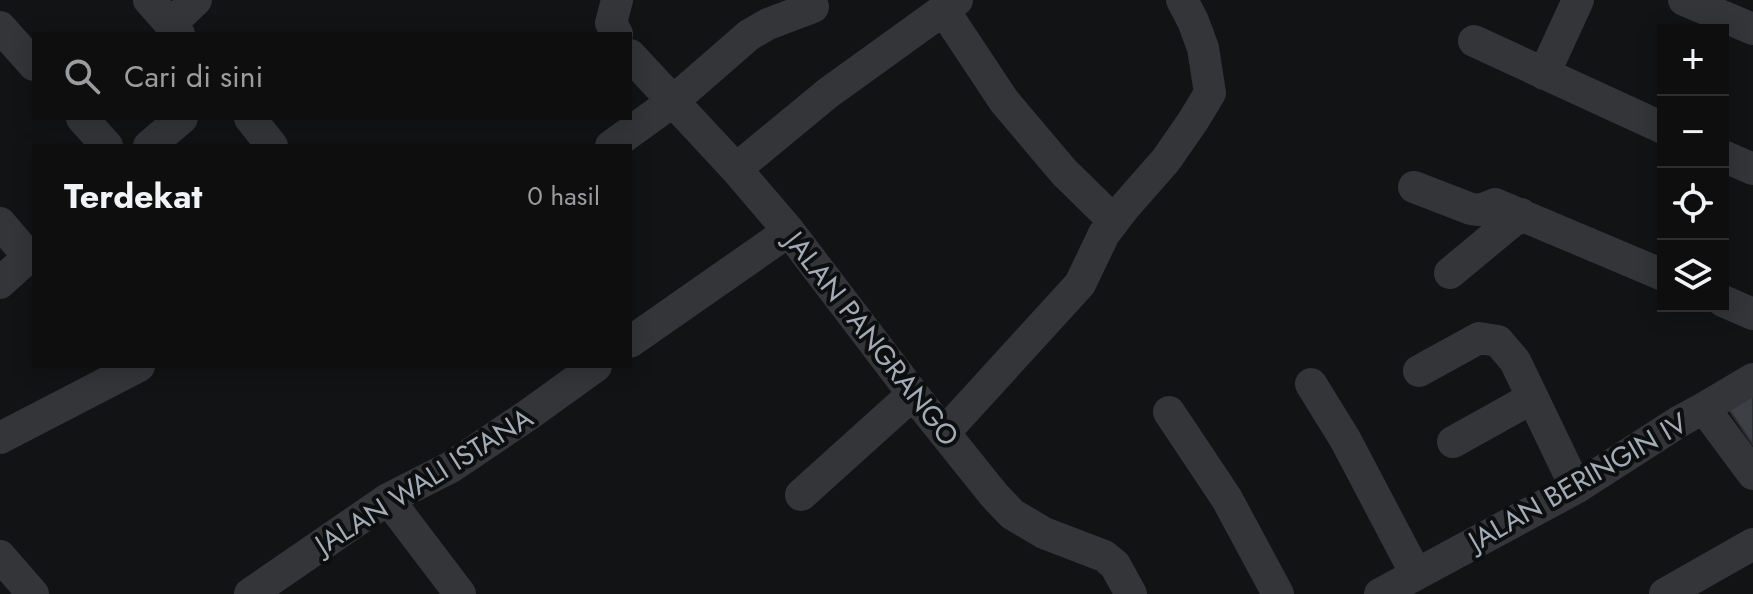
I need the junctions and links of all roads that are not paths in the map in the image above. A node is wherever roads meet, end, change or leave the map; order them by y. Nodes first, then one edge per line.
1 (149, 0) edge
2 (196, 0) edge
3 (617, 0) edge
4 (1182, 0) edge
5 (1578, 0) edge
6 (1684, 0) edge
7 (950, 5) edge
8 (813, 7) dead end
9 (0, 27) edge
10 (175, 29) edge
11 (1753, 29) edge
12 (616, 32) edge
13 (1474, 41) dead end
14 (632, 57) edge
15 (32, 63) edge
16 (1544, 74) junction
17 (672, 102) junction
18 (84, 120) edge
19 (180, 120) edge
20 (252, 120) edge
21 (1657, 125) edge
22 (105, 144) edge
23 (151, 144) edge
24 (270, 144) edge
25 (614, 144) edge
26 (1729, 159) edge
27 (736, 169) junction
28 (1753, 169) edge
29 (1414, 187) dead end
30 (1521, 214) junction
31 (1114, 221) junction
32 (0, 223) edge
33 (789, 231) junction
34 (31, 254) edge
35 (1657, 272) edge
36 (1450, 273) dead end
37 (0, 283) edge
38 (1729, 304) edge
39 (1753, 314) edge
40 (632, 341) edge
41 (135, 368) edge
42 (593, 368) edge
43 (1419, 371) dead end
44 (1753, 379) edge
45 (1311, 384) dead end
46 (913, 394) junction
47 (1532, 398) junction
48 (1704, 408) junction
49 (1169, 412) dead end
50 (944, 433) junction
51 (0, 438) edge
52 (1453, 442) dead end
53 (1753, 474) edge
54 (1576, 488) junction
55 (801, 495) dead end
56 (388, 499) junction
57 (1753, 544) edge
58 (0, 556) edge
59 (1416, 574) junction
60 (33, 594) edge
61 (250, 594) edge
62 (460, 594) edge
63 (1131, 594) edge
64 (1278, 594) edge
65 (1380, 594) edge
66 (1665, 594) edge

1 - 10 street
2 - 10 street
3 - 12 street
4 - 31 street
5 - 16 street
6 - 11 street
7 - 27 street
7 - 31 street
8 - 17 street
9 - 15 street
13 - 16 street
14 - 17 street, JALAN PANGRANGO
16 - 21 street
17 - 25 street
17 - 27 street, JALAN PANGRANGO
18 - 22 street
19 - 23 street
20 - 24 street
26 - 28 street
27 - 33 street, JALAN PANGRANGO
29 - 30 street
30 - 35 street
30 - 36 street
31 - 50 street
32 - 34 street
33 - 40 street
33 - 46 street, JALAN PANGRANGO
34 - 37 street
38 - 39 street
41 - 51 street
42 - 56 street, JALAN WALI ISTANA
43 - 47 street
44 - 48 street
45 - 59 street
46 - 50 street, JALAN PANGRANGO
46 - 55 street
47 - 52 street
47 - 54 street
48 - 53 street, JALAN BERINGIN IV
48 - 54 street, JALAN BERINGIN IV
49 - 64 street
50 - 63 street, JALAN PANGRANGO
54 - 59 street, JALAN BERINGIN IV
56 - 61 street, JALAN WALI ISTANA
56 - 62 street
57 - 66 street
58 - 60 street
59 - 65 street, JALAN BERINGIN IV

